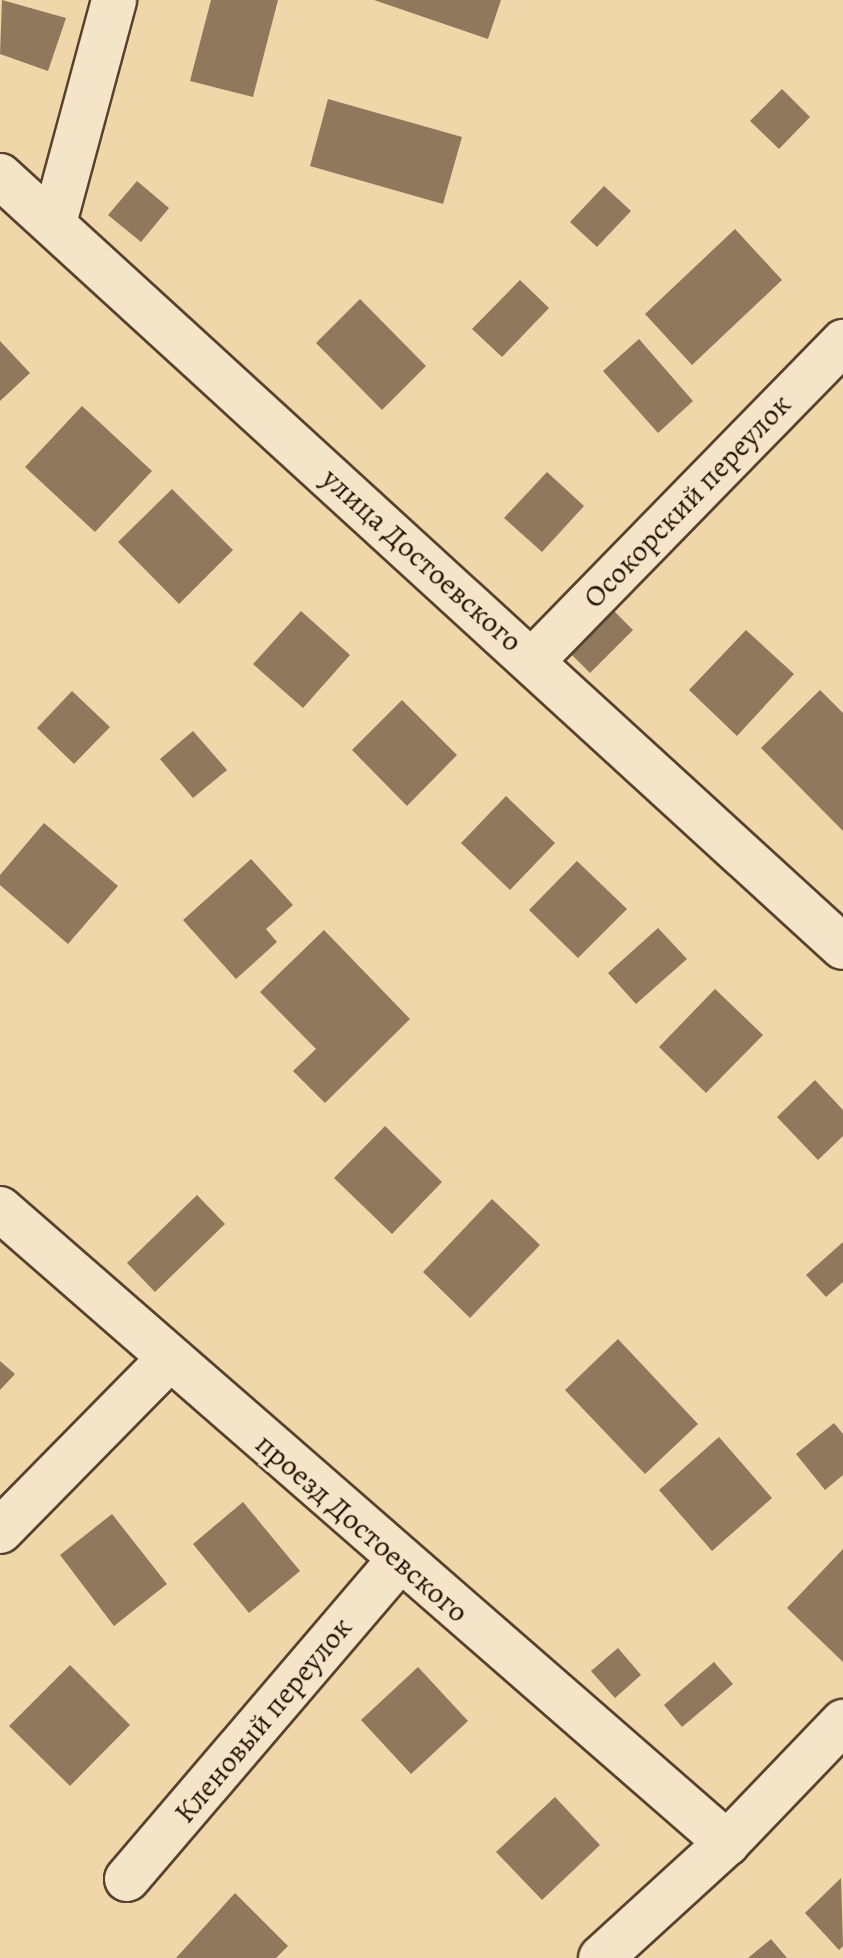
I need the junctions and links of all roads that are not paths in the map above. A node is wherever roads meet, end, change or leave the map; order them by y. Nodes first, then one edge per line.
1 (114, 0) edge
2 (0, 176) edge
3 (54, 223) junction
4 (843, 342) edge
5 (532, 661) junction
6 (843, 947) edge
7 (0, 1209) edge
8 (168, 1360) junction
9 (0, 1531) edge
10 (399, 1560) junction
11 (843, 1722) edge
12 (727, 1843) junction
13 (127, 1879) dead end
14 (601, 1958) edge

1 - 3 street
2 - 3 street, улица Достоевского
3 - 5 street, улица Достоевского
4 - 5 street, Осокорский переулок
5 - 6 street, улица Достоевского
7 - 8 street, проезд Достоевского
8 - 9 street
8 - 10 street, проезд Достоевского
10 - 12 street, проезд Достоевского
10 - 13 street, Кленовый переулок
11 - 12 street
12 - 14 street

